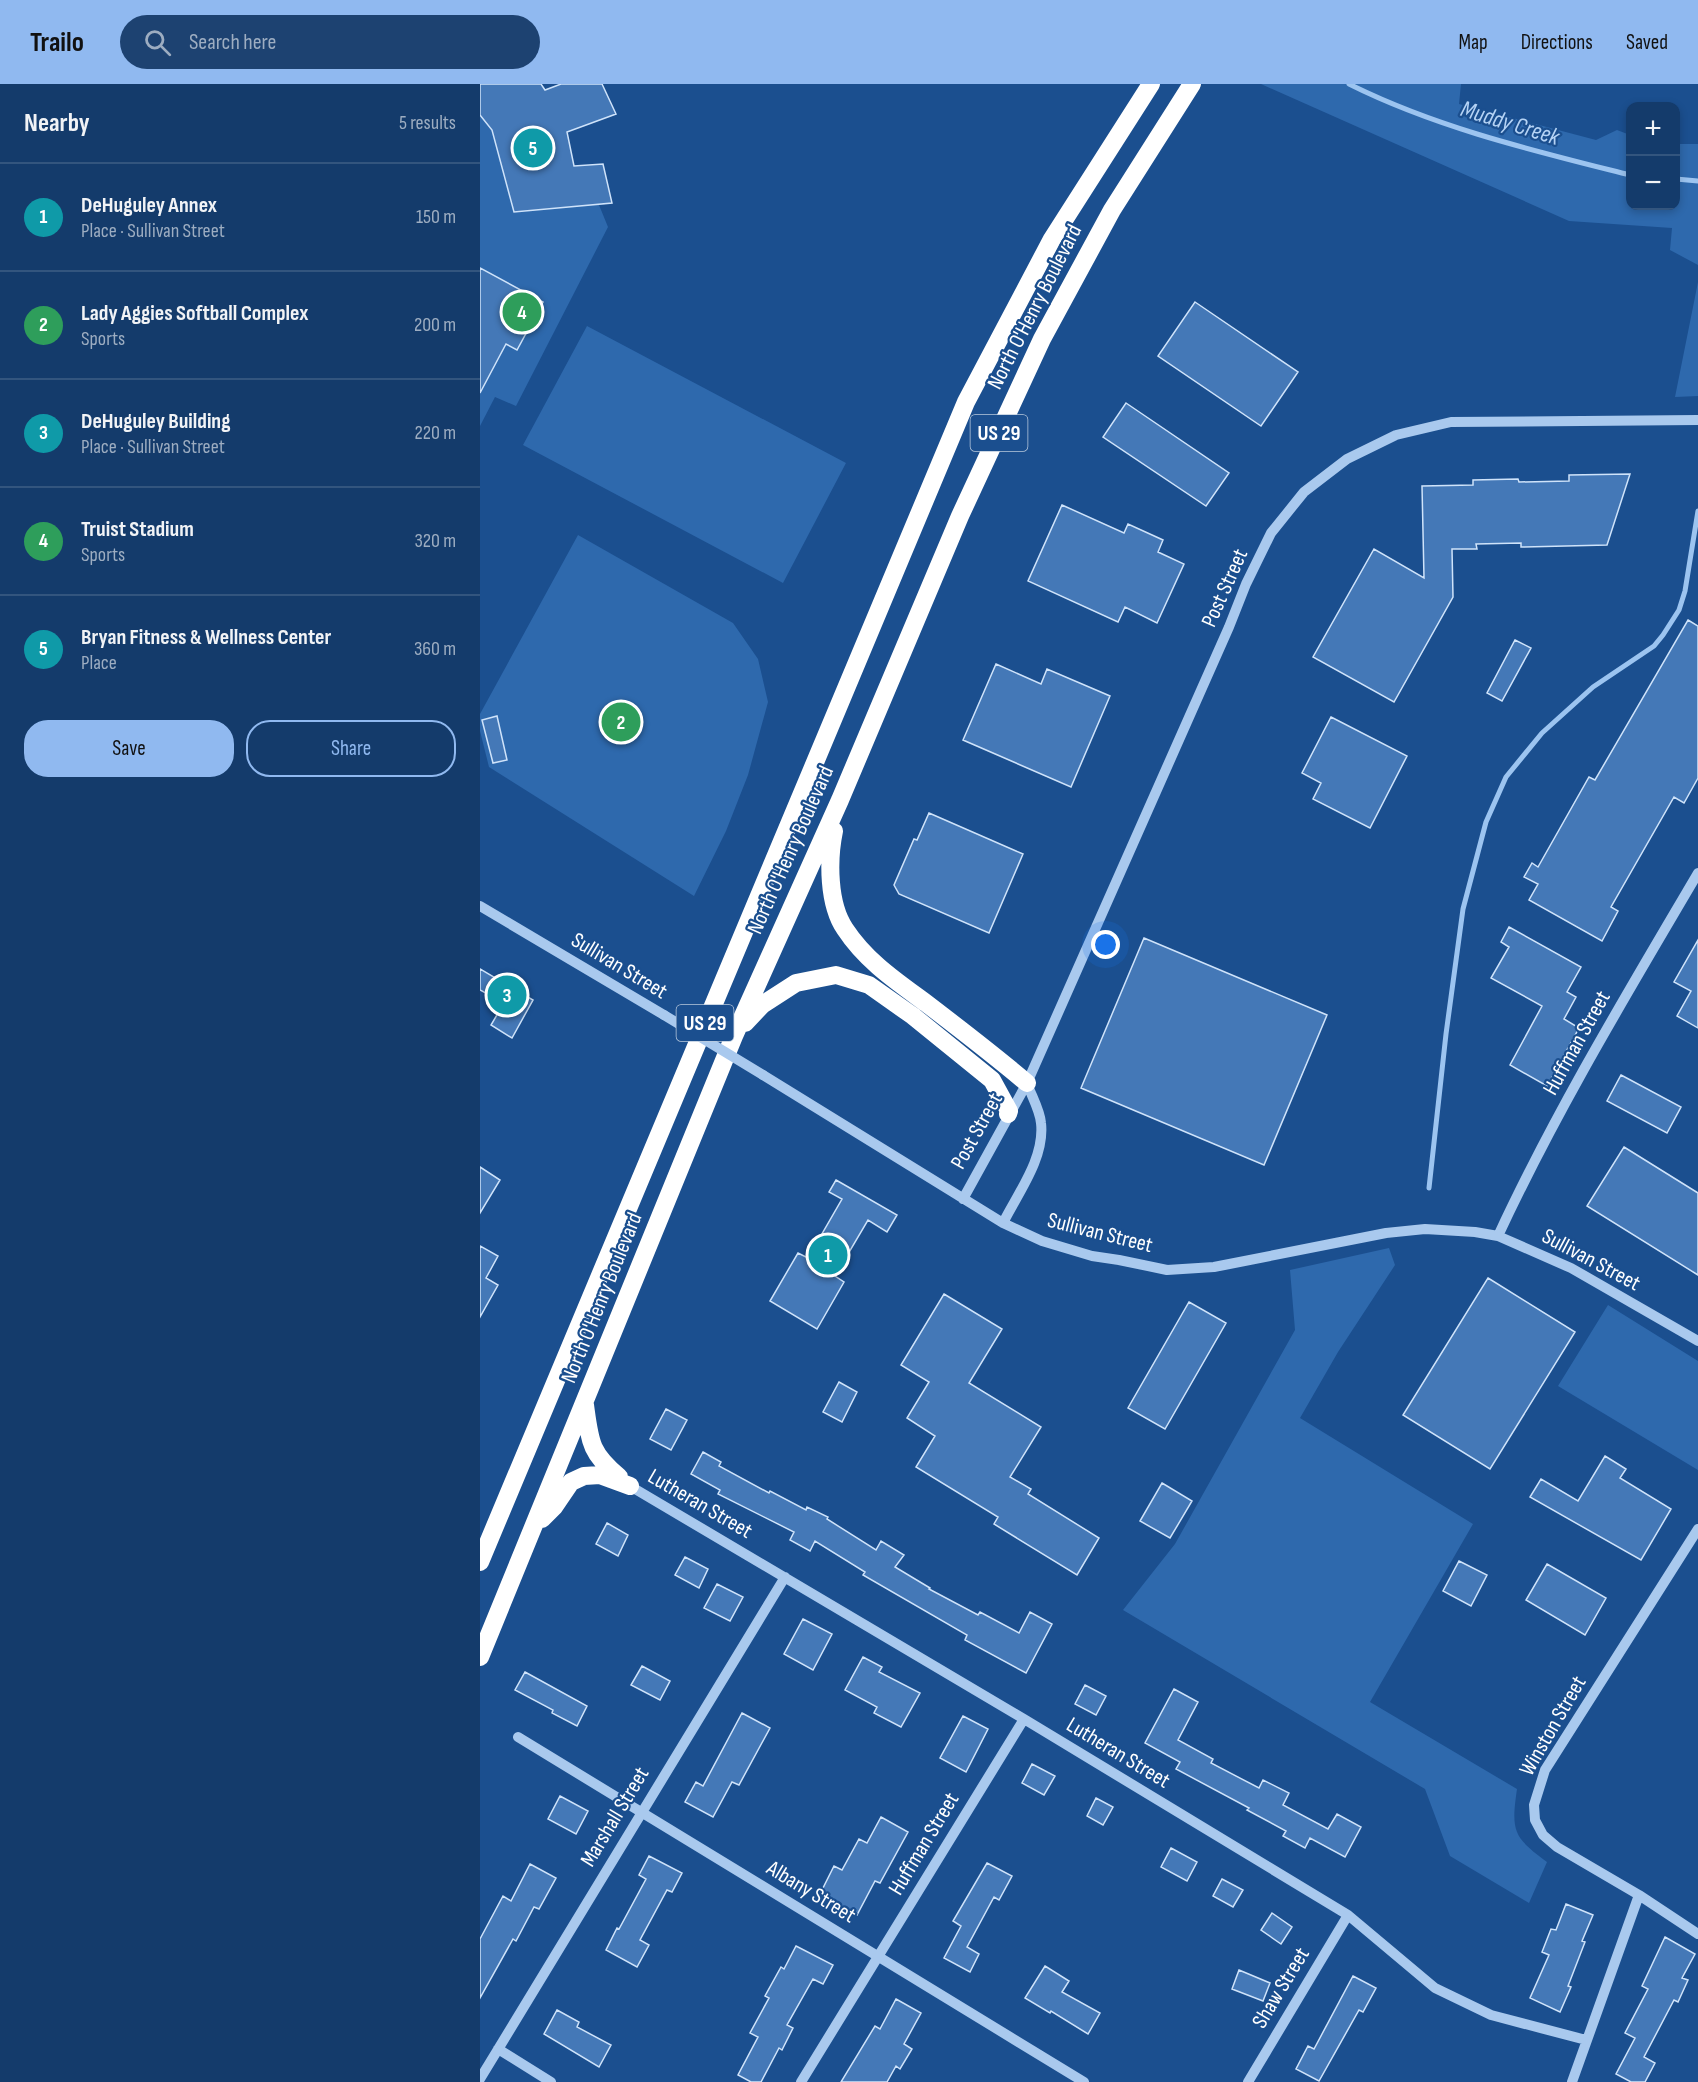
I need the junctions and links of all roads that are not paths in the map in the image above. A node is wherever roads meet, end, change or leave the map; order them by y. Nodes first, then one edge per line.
1 (1151, 84) edge
2 (1192, 84) edge
3 (1698, 420) edge
4 (840, 800) junction
5 (1698, 873) edge
6 (480, 906) edge
7 (734, 1036) junction
8 (1027, 1083) junction
9 (1008, 1114) junction
10 (963, 1199) junction
11 (1003, 1222) junction
12 (1498, 1236) junction
13 (1698, 1341) edge
14 (585, 1403) junction
15 (630, 1486) junction
16 (532, 1529) junction
17 (1698, 1529) edge
18 (480, 1562) edge
19 (785, 1577) junction
20 (480, 1658) edge
21 (1024, 1719) junction
22 (518, 1737) dead end
23 (641, 1811) junction
24 (1639, 1895) junction
25 (1348, 1915) junction
26 (1698, 1934) edge
27 (879, 1956) junction
28 (1586, 2040) junction
29 (498, 2049) junction
30 (480, 2079) edge
31 (551, 2082) edge
32 (801, 2082) edge
33 (1084, 2082) edge
34 (1248, 2082) edge
35 (1572, 2082) edge

1 - 18 highway, North O'Henry Boulevard / US 29
2 - 4 highway, North O'Henry Boulevard / US 29
3 - 8 street, Post Street
4 - 7 highway, North O'Henry Boulevard / US 29
4 - 8 highway
5 - 12 street, Huffman Street
6 - 10 street, Sullivan Street, bridge
7 - 9 highway
7 - 14 highway, North O'Henry Boulevard / US 29
8 - 9 street, Post Street
8 - 11 street, Post Street
9 - 10 street, Post Street
10 - 11 street, Sullivan Street
11 - 12 street, Sullivan Street
12 - 13 street, Sullivan Street
14 - 15 highway
14 - 16 highway, North O'Henry Boulevard / US 29
15 - 16 highway
15 - 19 street, Lutheran Street
16 - 20 highway, North O'Henry Boulevard / US 29
17 - 24 street, Winston Street
19 - 21 street, Lutheran Street
19 - 23 street, Marshall Street
21 - 25 street, Lutheran Street
21 - 27 street, Huffman Street
22 - 23 street, Albany Street
23 - 27 street, Albany Street
23 - 29 street, Marshall Street
24 - 26 street, Winston Street
24 - 28 street
25 - 28 street, Lutheran Street
25 - 34 street, Shaw Street
27 - 32 street, Huffman Street
27 - 33 street, Albany Street
28 - 35 street
29 - 30 street, Marshall Street
29 - 31 street

